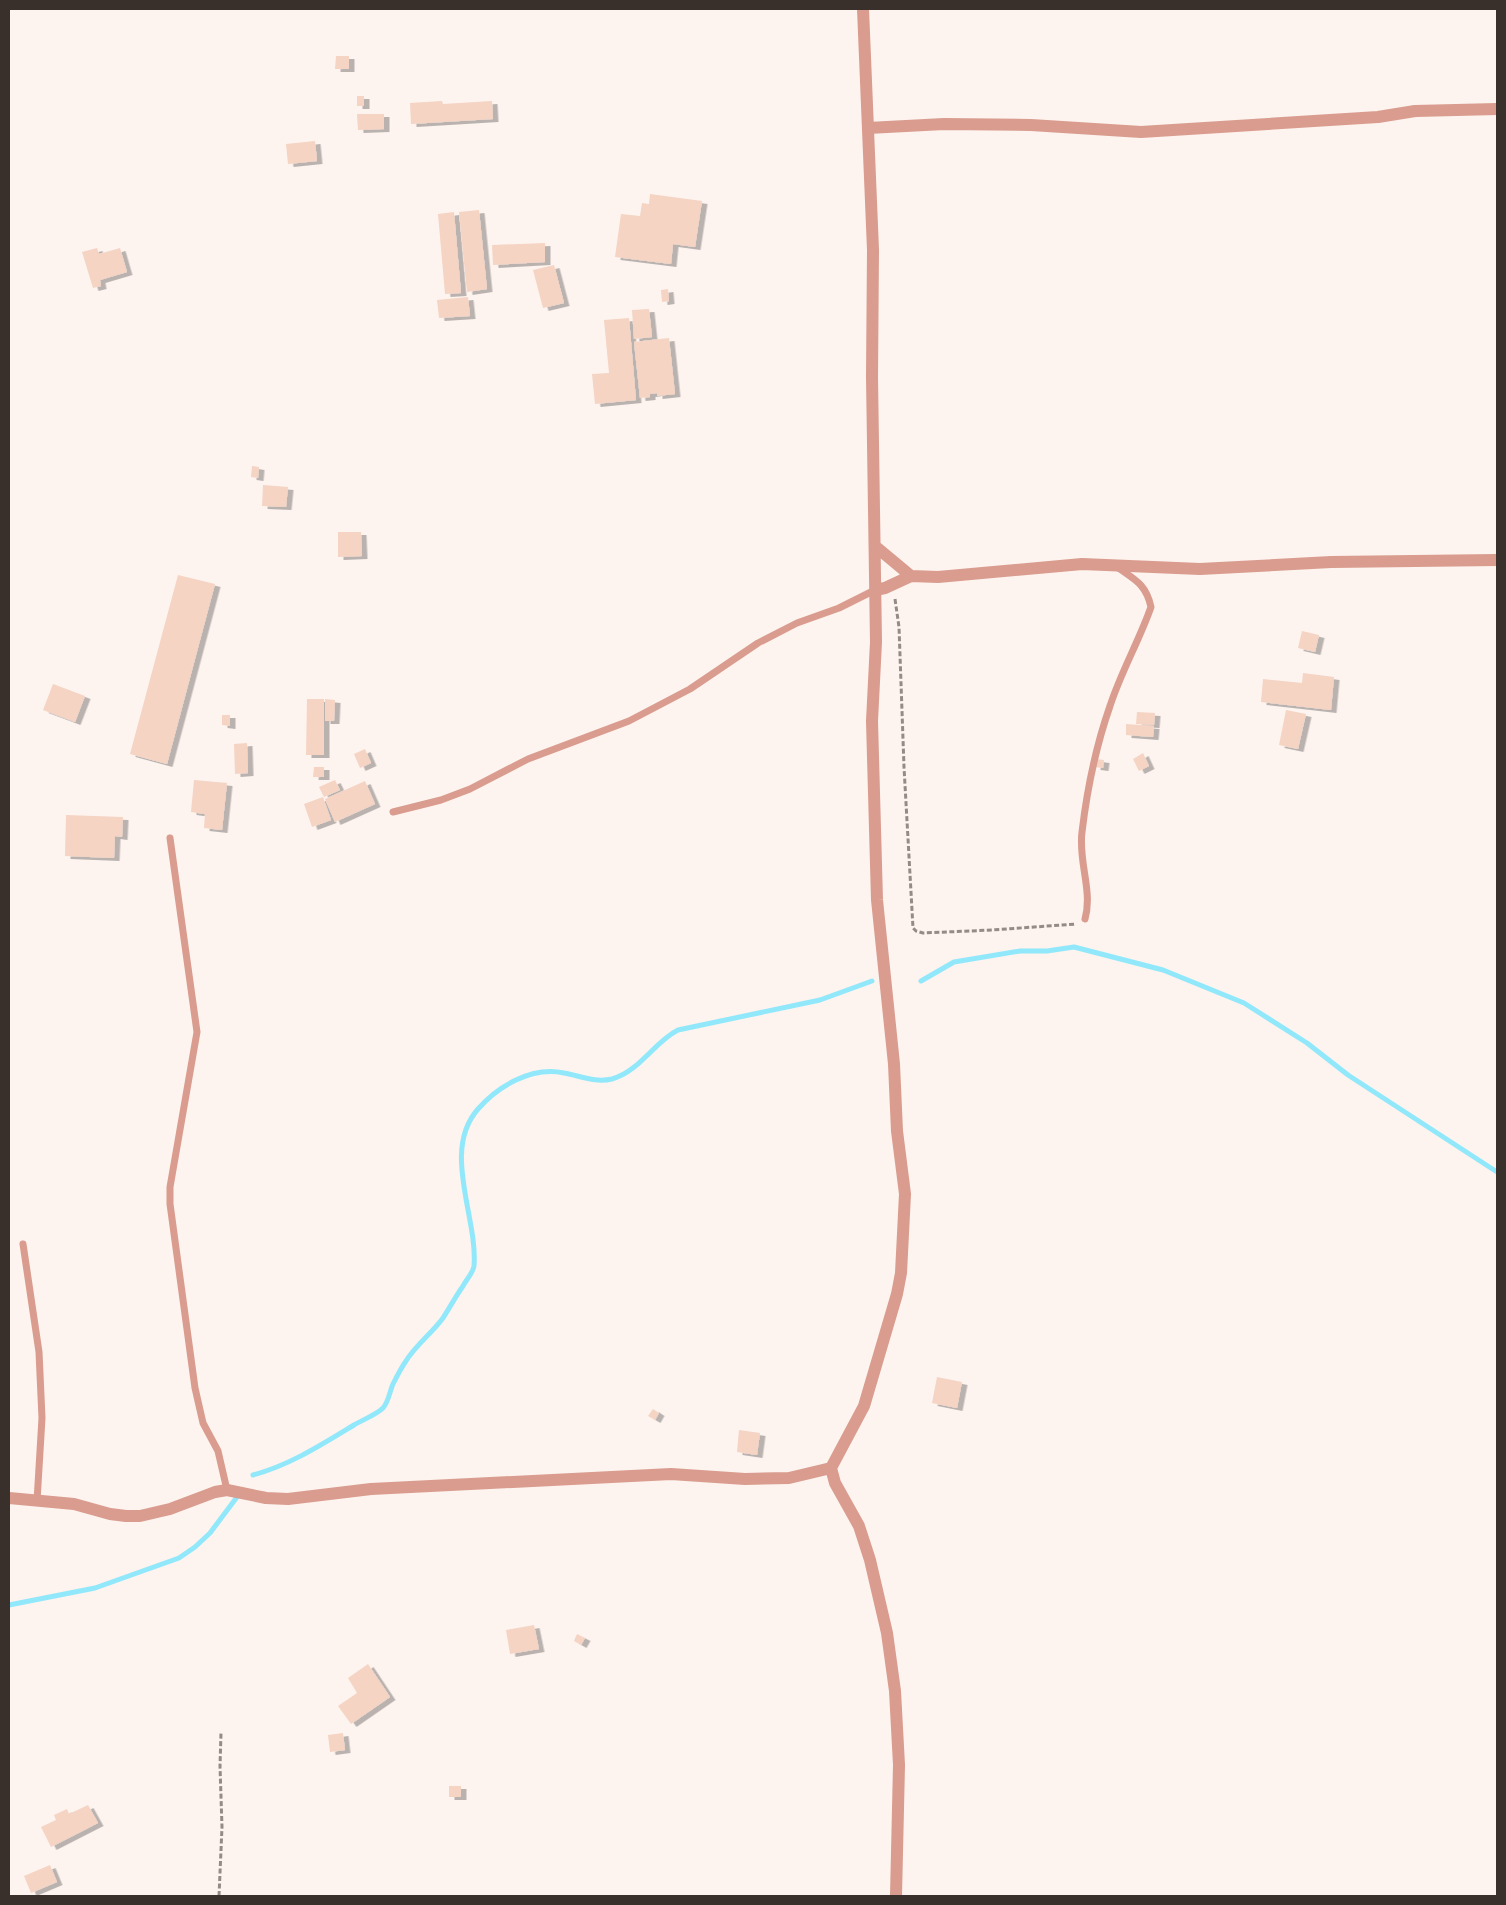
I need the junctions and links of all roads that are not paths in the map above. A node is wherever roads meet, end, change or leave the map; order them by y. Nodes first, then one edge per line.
1 (863, 9) edge
2 (1497, 109) edge
3 (868, 128) junction
4 (875, 546) junction
5 (1497, 560) edge
6 (1114, 565) junction
7 (911, 576) junction
8 (874, 590) junction
9 (393, 812) dead end
10 (170, 838) dead end
11 (1085, 919) road end
12 (23, 1244) dead end
13 (831, 1468) junction
14 (227, 1490) junction
15 (9, 1498) edge
16 (37, 1500) junction
17 (896, 1896) edge

1 - 3 street
2 - 3 street
3 - 4 street
4 - 7 street
4 - 8 street
5 - 6 street
6 - 7 street
6 - 11 lane
7 - 8 street
8 - 9 lane
8 - 13 street
10 - 14 lane
12 - 16 lane
13 - 14 street
13 - 17 street
14 - 16 street
15 - 16 street

